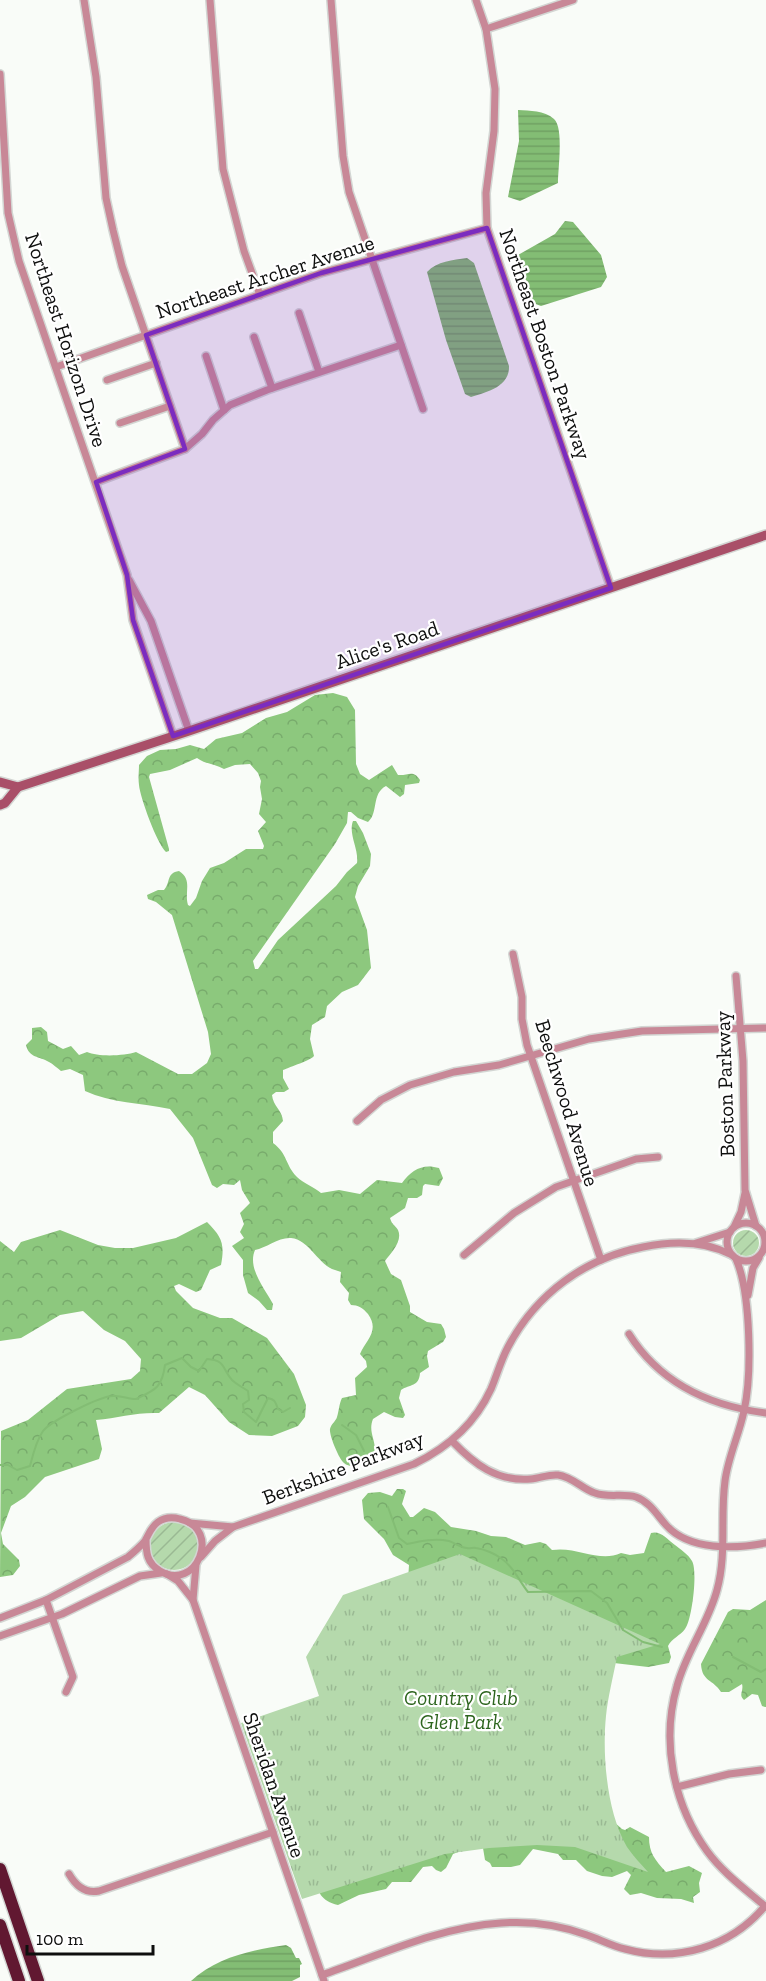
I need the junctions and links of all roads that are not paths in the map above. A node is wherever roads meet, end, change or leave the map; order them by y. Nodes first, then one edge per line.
1 (84, 0) edge
2 (210, 0) edge
3 (331, 0) edge
4 (476, 0) edge
5 (573, 0) edge
6 (486, 29) junction
7 (0, 74) edge
8 (487, 228) junction
9 (372, 258) junction
10 (260, 295) junction
11 (299, 313) dead end
12 (146, 335) junction
13 (254, 336) dead end
14 (401, 345) junction
15 (206, 356) dead end
16 (156, 363) junction
17 (57, 367) junction
18 (319, 372) junction
19 (107, 380) dead end
20 (272, 388) junction
21 (170, 406) junction
22 (423, 409) dead end
23 (224, 410) junction
24 (120, 423) dead end
25 (185, 449) junction
26 (96, 482) junction
27 (766, 535) edge
28 (127, 575) junction
29 (611, 588) junction
30 (189, 731) junction
31 (173, 736) junction
32 (0, 782) edge
33 (18, 786) junction
34 (0, 805) edge
35 (513, 954) dead end
36 (736, 976) dead end
37 (766, 1028) edge
38 (742, 1030) junction
39 (531, 1055) junction
40 (357, 1121) dead end
41 (658, 1157) dead end
42 (573, 1180) junction
43 (746, 1190) junction
44 (756, 1226) junction
45 (731, 1230) junction
46 (764, 1233) edge
47 (694, 1243) junction
48 (763, 1253) edge
49 (464, 1255) dead end
50 (734, 1257) junction
51 (601, 1260) junction
52 (747, 1301) junction
53 (629, 1334) dead end
54 (744, 1410) junction
55 (766, 1413) edge
56 (452, 1441) junction
57 (190, 1523) junction
58 (233, 1527) junction
59 (146, 1539) junction
60 (766, 1543) edge
61 (723, 1546) junction
62 (201, 1557) junction
63 (196, 1565) junction
64 (165, 1573) junction
65 (46, 1600) junction
66 (193, 1600) junction
67 (0, 1618) edge
68 (53, 1618) junction
69 (0, 1636) edge
70 (66, 1692) dead end
71 (762, 1770) dead end
72 (677, 1787) junction
73 (273, 1832) junction
74 (0, 1869) edge
75 (69, 1874) dead end
76 (765, 1906) edge
77 (0, 1924) edge
78 (323, 1978) edge
79 (20, 1981) edge
80 (38, 1981) edge

1 - 12 street
2 - 10 street
3 - 9 street
4 - 6 street, Northeast Boston Parkway
5 - 6 street
6 - 8 street, Northeast Boston Parkway
7 - 17 street, Northeast Horizon Drive
8 - 9 street, Northeast Archer Avenue
8 - 29 street, Northeast Boston Parkway
9 - 10 street, Northeast Archer Avenue
9 - 14 street
10 - 12 street, Northeast Archer Avenue
11 - 18 street
12 - 16 street
12 - 17 street, Northeast Archer Avenue
13 - 20 street
14 - 18 street
14 - 22 street
15 - 23 street
16 - 19 street
16 - 21 street
17 - 26 street, Northeast Horizon Drive
18 - 20 street
20 - 23 street
21 - 24 street
21 - 25 street
23 - 25 street
25 - 26 street
26 - 28 street, Northeast Horizon Drive
27 - 29 main road, Alice's Road
28 - 30 street, Northeast Horizon Drive
28 - 31 street, Northeast Horizon Drive
29 - 30 main road, Alice's Road
30 - 31 main road, Alice's Road
31 - 33 main road, Alice's Road
32 - 33 main road
33 - 34 main road, Alice's Road
35 - 39 street, Beechwood Avenue
36 - 38 street, Boston Parkway
37 - 38 street
38 - 39 street
38 - 43 street, Boston Parkway
39 - 40 street
39 - 42 street, Beechwood Avenue
41 - 42 street
42 - 49 street
42 - 51 street, Beechwood Avenue
43 - 44 street, Boston Parkway
43 - 45 street, Boston Parkway
44 - 45 street
44 - 46 street
45 - 47 street, Berkshire Parkway
45 - 50 street
46 - 48 street
47 - 50 street, Berkshire Parkway
47 - 51 street, Berkshire Parkway
48 - 50 street
48 - 52 street
50 - 52 street
51 - 56 street, Berkshire Parkway
52 - 54 street
53 - 54 street
54 - 55 street
54 - 61 street
56 - 58 street, Berkshire Parkway
56 - 61 street
57 - 58 street, Berkshire Parkway
57 - 59 street
57 - 62 street
58 - 62 street, Berkshire Parkway
59 - 64 street
59 - 65 street
60 - 61 street
61 - 72 street
62 - 63 street
63 - 64 street
63 - 66 street, Sheridan Avenue
64 - 66 street, Sheridan Avenue
64 - 68 street
65 - 67 street
65 - 68 street
66 - 73 street, Sheridan Avenue
68 - 69 street
68 - 70 street
71 - 72 street
72 - 76 street
73 - 75 street
73 - 78 street, Sheridan Avenue
74 - 80 highway
76 - 78 street
77 - 79 highway

